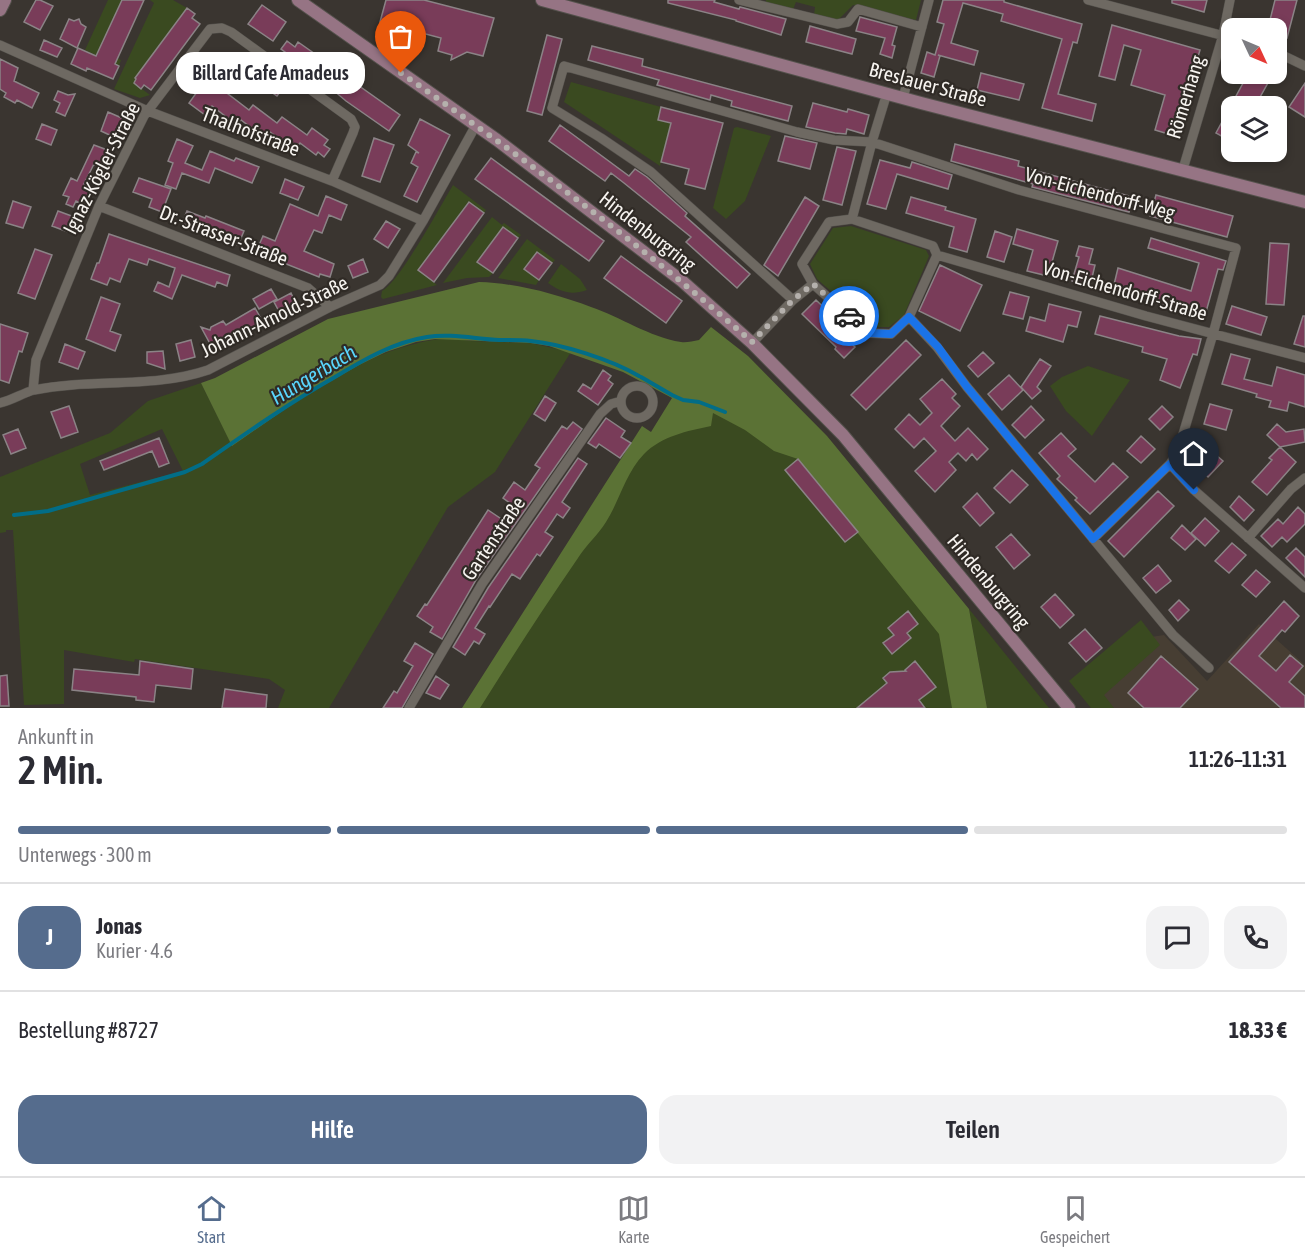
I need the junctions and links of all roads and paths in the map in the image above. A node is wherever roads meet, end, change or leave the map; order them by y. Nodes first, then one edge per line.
1 (5, 0) edge
2 (298, 0) edge
3 (542, 0) edge
4 (739, 0) edge
5 (929, 0) edge
6 (1088, 0) edge
7 (1230, 0) edge
8 (0, 10) edge
9 (1228, 18) edge
10 (922, 27) junction
11 (1221, 34) edge
12 (0, 45) edge
13 (1221, 54) edge
14 (1287, 57) edge
15 (1305, 66) edge
16 (887, 93) junction
17 (903, 98) junction
18 (148, 111) junction
19 (476, 125) junction
20 (872, 142) junction
21 (1182, 169) junction
22 (332, 181) junction
23 (1305, 202) edge
24 (99, 206) junction
25 (852, 219) junction
26 (423, 221) junction
27 (937, 255) junction
28 (813, 284) junction
29 (793, 300) junction
30 (330, 307) junction
31 (909, 317) junction
32 (1214, 334) junction
33 (752, 342) junction
34 (1305, 358) edge
35 (33, 390) junction
36 (621, 401) dead end
37 (0, 403) edge
38 (1170, 464) junction
39 (1305, 478) edge
40 (1248, 538) junction
41 (1093, 539) junction
42 (1305, 588) edge
43 (1209, 668) dead end
44 (409, 708) edge
45 (1070, 708) edge

1 - 8 main road
2 - 19 main road, Hindenburgring
3 - 16 main road, Breslauer Straße
4 - 10 street
5 - 10 street
6 - 11 street
7 - 9 street, Römerhang
10 - 17 street
12 - 18 street, Thalhofstraße
13 - 21 street, Römerhang
14 - 15 street
16 - 17 main road, Breslauer Straße
16 - 20 street
17 - 21 main road, Breslauer Straße
18 - 22 street, Thalhofstraße
18 - 22 street, Ignaz-Kögler-Straße
18 - 24 street, Ignaz-Kögler-Straße
19 - 26 street, Johann-Arnold-Straße
19 - 33 main road, Hindenburgring
20 - 25 street
20 - 29 street
20 - 32 street, Von-Eichendorff-Weg
21 - 23 main road, Breslauer Straße
22 - 26 street, Thalhofstraße
24 - 30 street, Dr.-Strasser-Straße
24 - 35 street, Ignaz-Kögler-Straße
25 - 27 street
25 - 28 street
26 - 30 street, Johann-Arnold-Straße
27 - 31 street
27 - 32 street, Von-Eichendorff-Straße
28 - 29 street
28 - 31 street
29 - 33 street
30 - 35 street, Johann-Arnold-Straße
31 - 41 street
32 - 34 street, Von-Eichendorff-Straße
32 - 38 street
33 - 45 main road, Hindenburgring
35 - 37 street, Johann-Arnold-Straße
36 - 44 street, Gartenstraße
38 - 40 street
38 - 41 street
39 - 40 street
40 - 42 street
41 - 43 street

